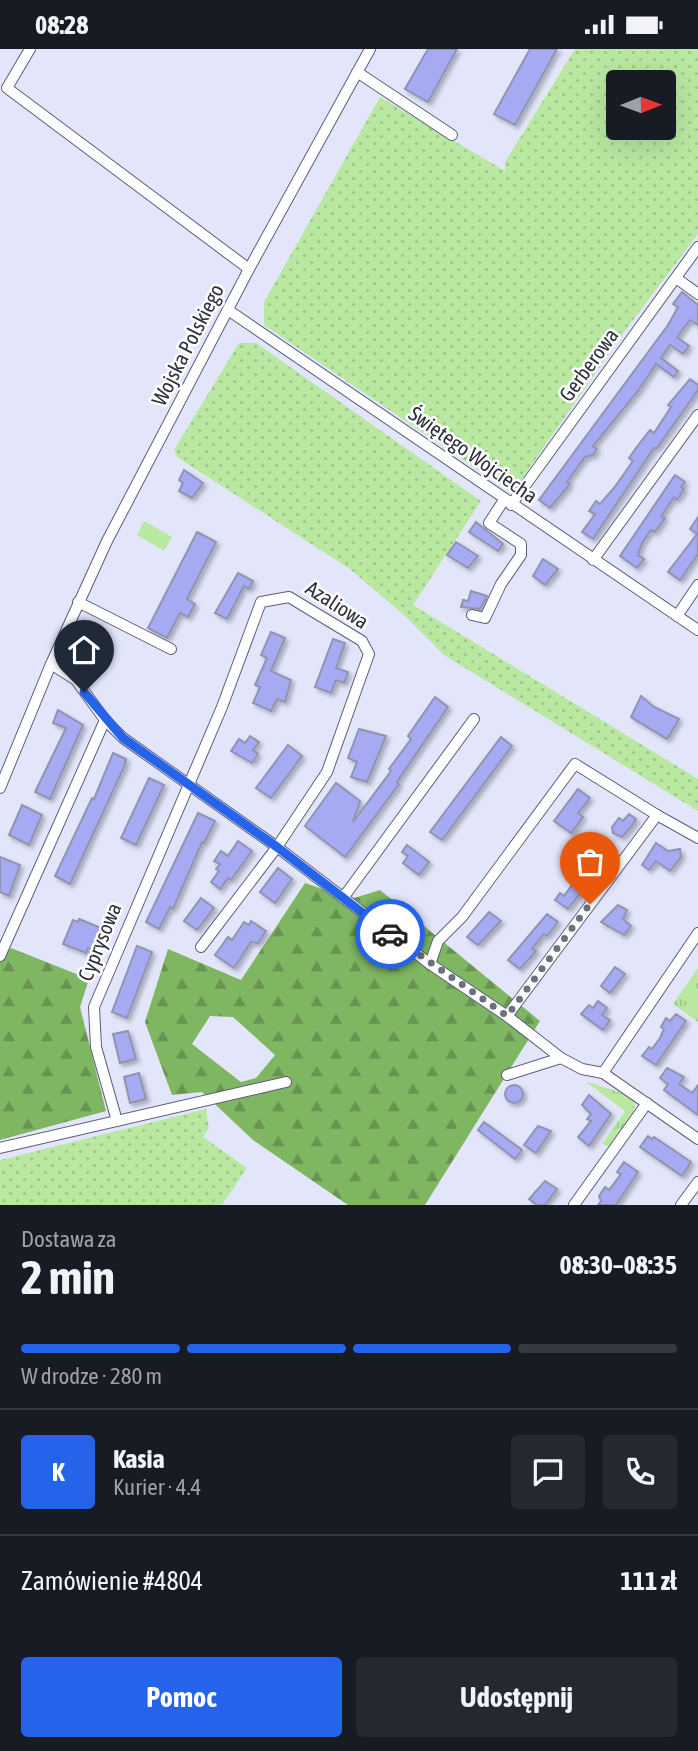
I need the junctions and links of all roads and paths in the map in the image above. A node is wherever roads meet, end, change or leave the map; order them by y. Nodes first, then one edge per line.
1 (30, 49) edge
2 (370, 49) edge
3 (357, 72) junction
4 (4, 92) edge
5 (452, 135) dead end
6 (698, 247) edge
7 (249, 269) junction
8 (676, 278) junction
9 (698, 294) edge
10 (228, 310) junction
11 (698, 415) edge
12 (508, 503) junction
13 (593, 560) junction
14 (698, 585) edge
15 (78, 602) junction
16 (472, 615) dead end
17 (677, 616) junction
18 (698, 630) edge
19 (171, 649) dead end
20 (51, 664) junction
21 (474, 719) dead end
22 (105, 720) junction
23 (188, 784) junction
24 (0, 788) edge
25 (657, 815) junction
26 (698, 838) edge
27 (277, 847) junction
28 (343, 898) junction
29 (698, 933) edge
30 (201, 947) dead end
31 (0, 955) edge
32 (430, 964) junction
33 (507, 1016) junction
34 (561, 1058) junction
35 (603, 1073) junction
36 (507, 1075) dead end
37 (286, 1082) dead end
38 (647, 1103) junction
39 (117, 1121) junction
40 (698, 1139) edge
41 (0, 1148) edge
42 (698, 1182) edge
43 (574, 1205) edge
44 (681, 1205) edge

1 - 4 street
2 - 3 street, Wojska Polskiego
3 - 5 street
3 - 7 street, Wojska Polskiego
4 - 7 street
6 - 8 street, Gerberowa
7 - 10 street, Wojska Polskiego
8 - 9 street
8 - 12 street, Gerberowa
10 - 12 street, Świętego Wojciecha
10 - 15 street, Wojska Polskiego
11 - 13 street
12 - 13 street, Świętego Wojciecha
12 - 16 street, Gerberowa
13 - 17 street, Świętego Wojciecha
14 - 17 street
15 - 19 street
15 - 20 street, Wojska Polskiego
17 - 18 street, Świętego Wojciecha
20 - 22 street
20 - 24 street, Wojska Polskiego
21 - 28 street
22 - 23 street
22 - 31 street
23 - 27 street
23 - 27 street, Azaliowa
23 - 39 street, Cyprysowa
25 - 26 street
25 - 32 street
25 - 33 street
27 - 28 street
27 - 30 street
28 - 32 street
29 - 35 street
32 - 33 street
33 - 34 street
34 - 35 street
34 - 36 street
35 - 38 street
37 - 39 street
38 - 40 street
38 - 43 street
39 - 41 street
42 - 44 street

